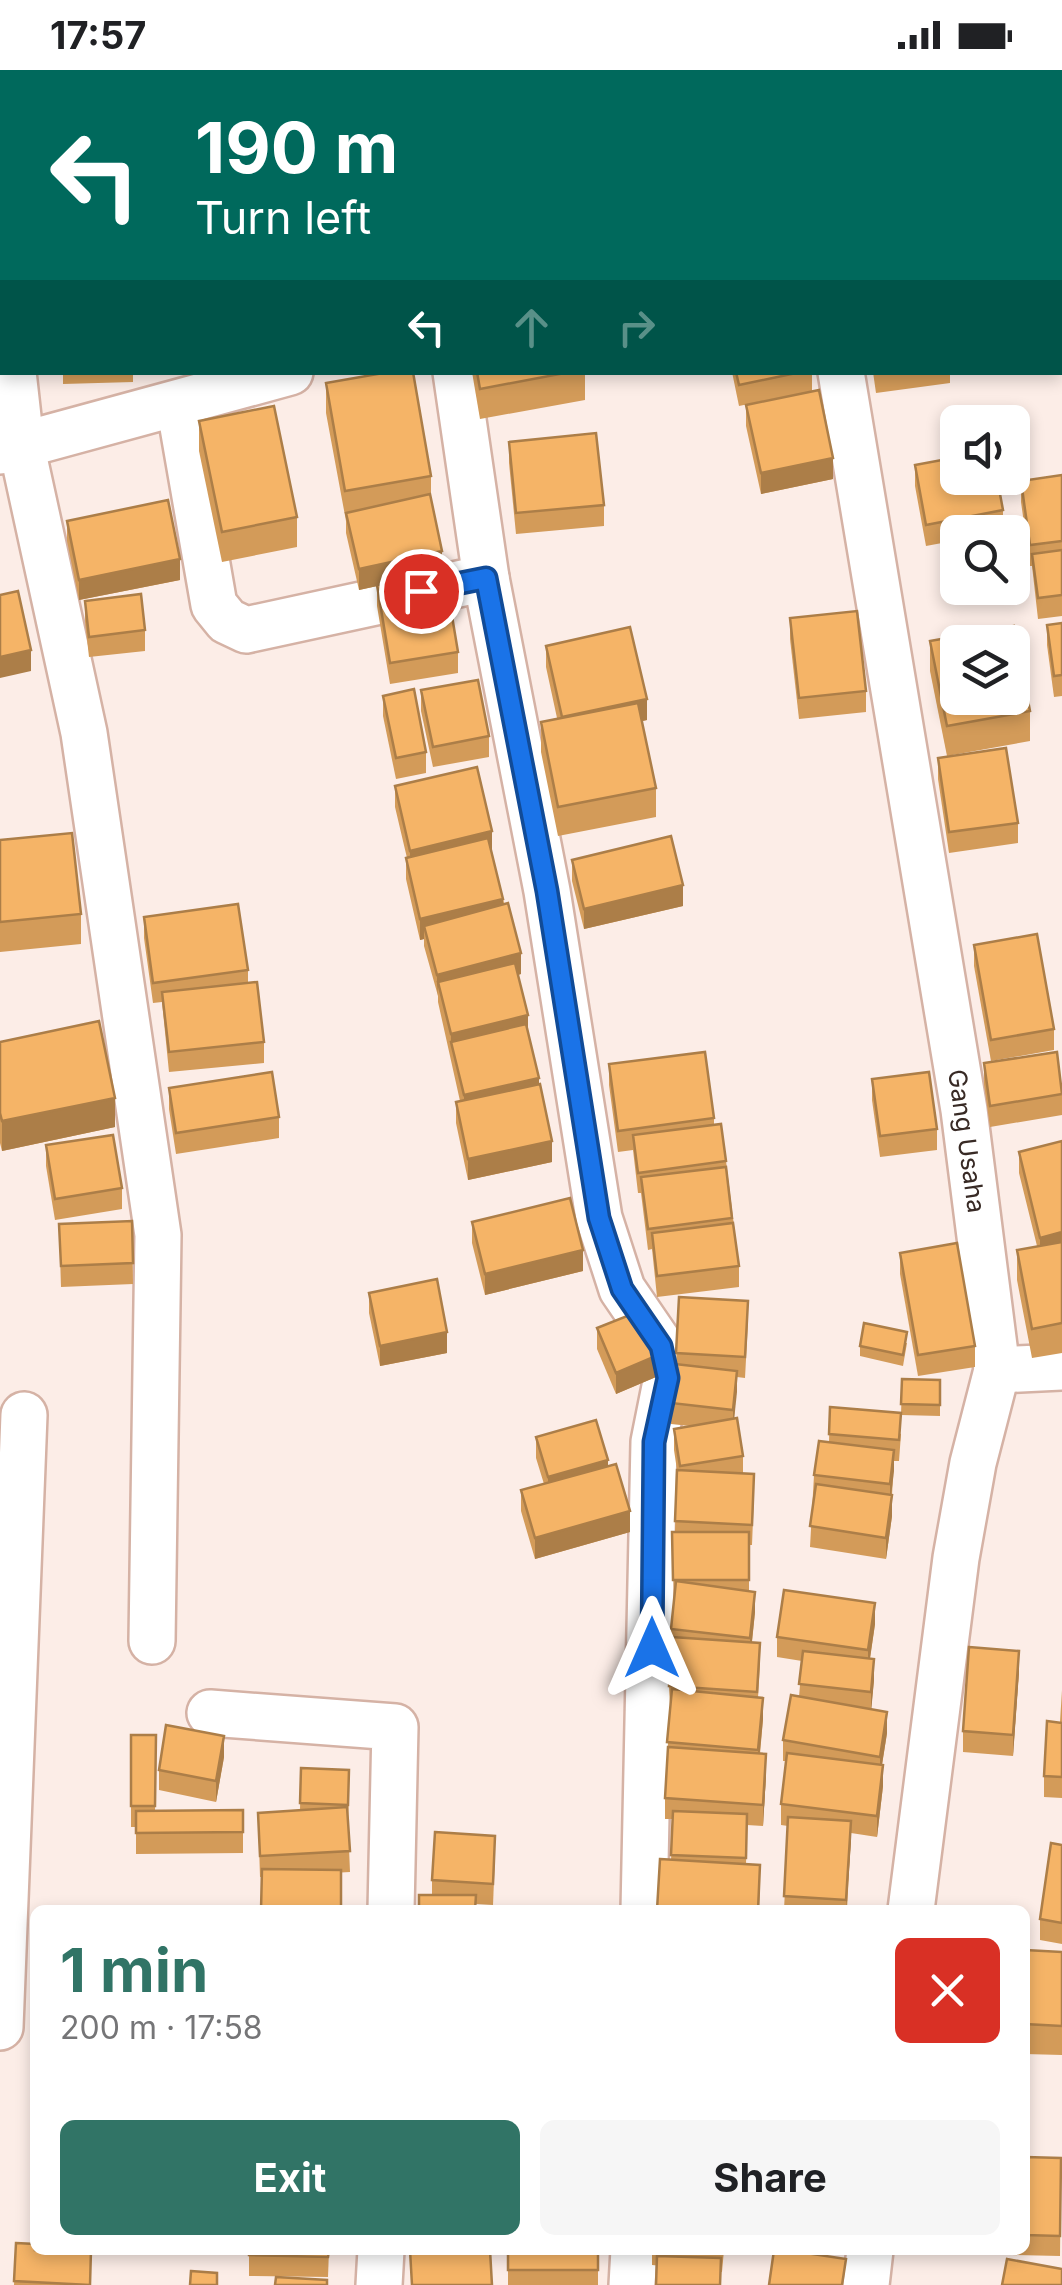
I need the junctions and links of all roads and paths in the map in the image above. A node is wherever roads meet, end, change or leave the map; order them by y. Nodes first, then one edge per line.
1 (13, 375) edge
2 (280, 375) edge
3 (456, 375) edge
4 (842, 375) edge
5 (179, 404) junction
6 (11, 447) edge
7 (486, 578) junction
8 (1062, 1367) edge
9 (997, 1370) junction
10 (24, 1415) dead end
11 (152, 1641) dead end
12 (210, 1714) dead end
13 (391, 1905) edge
14 (644, 1905) edge
15 (912, 1905) edge
16 (0, 2027) edge
17 (380, 2255) edge
18 (634, 2255) edge
19 (869, 2255) edge
20 (380, 2285) edge
21 (632, 2285) edge
22 (866, 2285) edge

1 - 6 street
2 - 5 street
3 - 7 street
4 - 9 street, Gang Usaha
5 - 6 street
5 - 7 street
6 - 11 street
7 - 14 street
8 - 9 street
9 - 15 street, Gang Usaha
10 - 16 street
12 - 13 street
17 - 20 street
18 - 21 street
19 - 22 street

